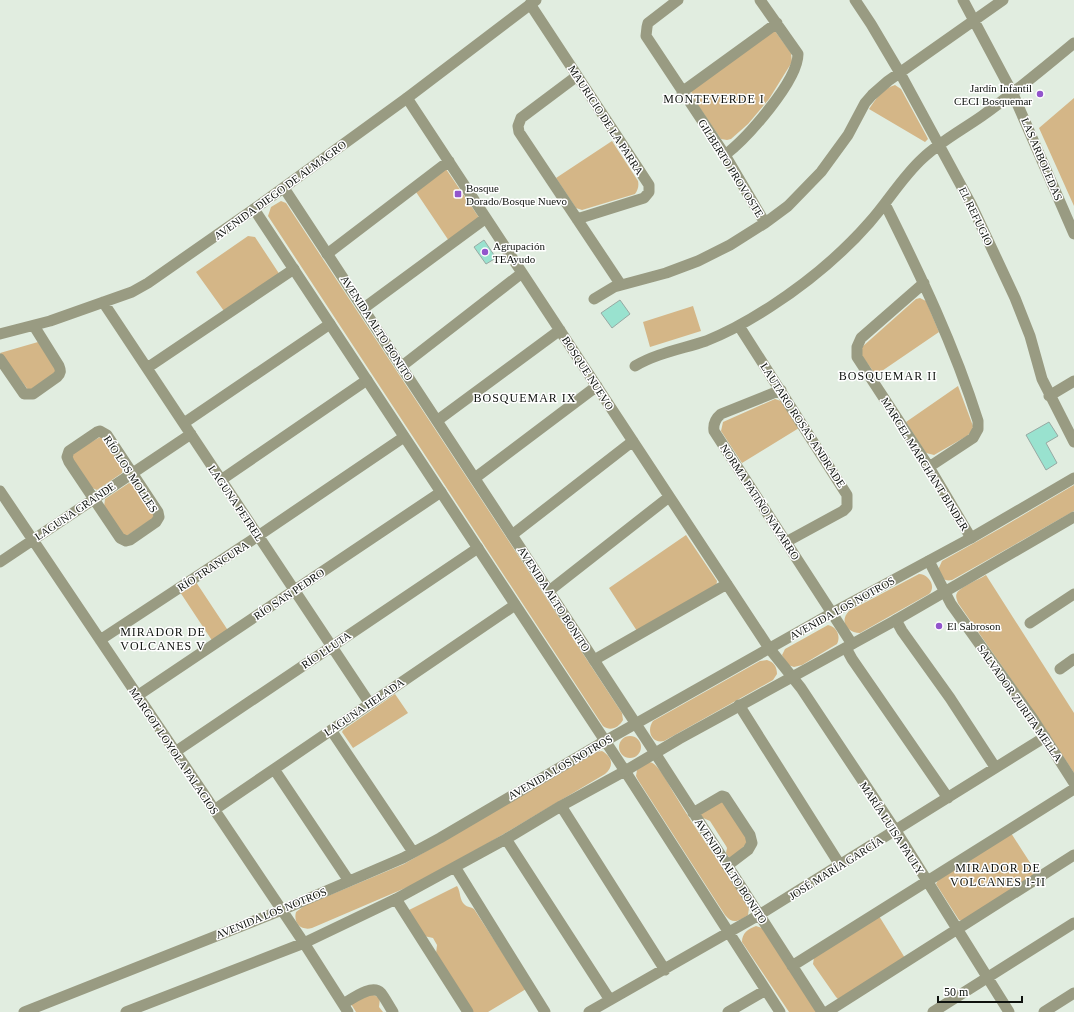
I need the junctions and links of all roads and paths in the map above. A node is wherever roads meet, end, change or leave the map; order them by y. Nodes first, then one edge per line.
1 (678, 0) edge
2 (760, 0) edge
3 (854, 0) edge
4 (963, 0) edge
5 (1003, 0) edge
6 (533, 2) edge
7 (973, 20) junction
8 (777, 23) junction
9 (1074, 43) edge
10 (900, 73) junction
11 (577, 76) junction
12 (682, 92) junction
13 (1013, 94) junction
14 (407, 98) junction
15 (939, 144) junction
16 (725, 155) junction
17 (449, 161) junction
18 (284, 188) junction
19 (885, 204) junction
20 (254, 209) junction
21 (486, 218) junction
22 (577, 219) junction
23 (765, 223) junction
24 (1074, 234) edge
25 (327, 254) junction
26 (294, 269) junction
27 (522, 274) junction
28 (924, 283) junction
29 (621, 285) junction
30 (594, 299) dead end
31 (103, 302) junction
32 (364, 308) junction
33 (330, 324) junction
34 (34, 326) junction
35 (739, 326) junction
36 (560, 330) junction
37 (0, 334) edge
38 (0, 359) edge
39 (402, 366) junction
40 (635, 366) dead end
41 (147, 368) junction
42 (367, 380) junction
43 (1074, 381) edge
44 (597, 386) junction
45 (781, 390) junction
46 (1050, 396) junction
47 (438, 420) junction
48 (184, 423) junction
49 (191, 434) junction
50 (404, 436) junction
51 (633, 441) junction
52 (1074, 442) edge
53 (929, 467) junction
54 (132, 473) junction
55 (475, 478) junction
56 (1074, 478) edge
57 (221, 480) junction
58 (0, 491) edge
59 (441, 492) junction
60 (669, 497) junction
61 (94, 499) junction
62 (1074, 518) edge
63 (512, 535) junction
64 (258, 536) junction
65 (971, 538) junction
66 (33, 540) junction
67 (786, 542) junction
68 (478, 548) junction
69 (0, 562) edge
70 (929, 562) junction
71 (726, 584) junction
72 (295, 590) junction
73 (549, 590) junction
74 (945, 592) junction
75 (1074, 594) edge
76 (515, 605) junction
77 (832, 613) junction
78 (896, 620) junction
79 (1030, 623) dead end
80 (100, 640) junction
81 (332, 646) junction
82 (849, 646) junction
83 (769, 648) junction
84 (1074, 659) edge
85 (594, 660) junction
86 (1060, 669) dead end
87 (792, 676) junction
88 (137, 696) junction
89 (370, 704) junction
90 (739, 705) junction
91 (636, 723) junction
92 (331, 730) junction
93 (1045, 738) junction
94 (604, 741) junction
95 (175, 752) junction
96 (655, 753) junction
97 (995, 767) junction
98 (274, 769) junction
99 (625, 771) junction
100 (1074, 783) edge
101 (1074, 790) edge
102 (948, 798) junction
103 (561, 806) junction
104 (214, 810) junction
105 (693, 813) junction
106 (896, 831) junction
107 (506, 839) junction
108 (413, 852) junction
109 (1074, 855) edge
110 (840, 865) junction
111 (727, 866) junction
112 (455, 867) junction
113 (349, 881) junction
114 (927, 882) junction
115 (396, 899) junction
116 (282, 910) junction
117 (759, 915) junction
118 (1074, 922) edge
119 (957, 930) junction
120 (729, 933) junction
121 (304, 942) junction
122 (792, 966) junction
123 (665, 970) junction
124 (987, 978) junction
125 (766, 990) junction
126 (1073, 996) edge
127 (610, 1000) junction
128 (345, 1008) edge
129 (24, 1012) edge
130 (126, 1012) edge
131 (393, 1012) edge
132 (468, 1012) edge
133 (545, 1012) edge
134 (589, 1012) edge
135 (728, 1012) edge
136 (780, 1012) edge
137 (822, 1012) edge
138 (827, 1012) edge
139 (933, 1012) edge
140 (1008, 1012) edge
141 (1044, 1012) edge

1 - 12 street, GILBERTO PROVOSTE
2 - 8 street
3 - 10 street, EL REFUGIO
4 - 7 street, LAS ARBOLEDAS
5 - 7 street
6 - 11 street, MAURICIO DE LA PARRA
6 - 14 street, AVENIDA DIEGO DE ALMAGRO
7 - 10 street
7 - 13 street, LAS ARBOLEDAS
8 - 12 street
8 - 16 street
9 - 13 street
10 - 15 street, EL REFUGIO
10 - 23 street
11 - 22 street
11 - 22 street, MAURICIO DE LA PARRA
12 - 16 street, GILBERTO PROVOSTE
13 - 15 street
13 - 24 street, LAS ARBOLEDAS
14 - 17 street, BOSQUE NUEVO
14 - 18 street, AVENIDA DIEGO DE ALMAGRO
15 - 19 street
15 - 46 street, EL REFUGIO
16 - 23 street, GILBERTO PROVOSTE
17 - 21 street, BOSQUE NUEVO
17 - 25 street
18 - 20 street, AVENIDA DIEGO DE ALMAGRO
18 - 25 street, AVENIDA ALTO BONITO
19 - 28 street
19 - 35 street
20 - 26 street
20 - 31 street, AVENIDA DIEGO DE ALMAGRO
21 - 27 street, BOSQUE NUEVO
21 - 32 street
22 - 29 street
23 - 29 street
25 - 32 street, AVENIDA ALTO BONITO
26 - 33 street
26 - 41 street
27 - 36 street, BOSQUE NUEVO
27 - 39 street
28 - 53 street
28 - 53 street, MARCEL MARCHANT BINDER
29 - 30 street
31 - 34 street, AVENIDA DIEGO DE ALMAGRO
31 - 41 street, LAGUNA PETREL
32 - 39 street, AVENIDA ALTO BONITO
33 - 42 street
33 - 48 street
34 - 37 street, AVENIDA DIEGO DE ALMAGRO
34 - 38 street
35 - 40 street
35 - 45 street, LAUTARO ROSAS ANDRADE
36 - 44 street, BOSQUE NUEVO
36 - 47 street
39 - 47 street, AVENIDA ALTO BONITO
41 - 48 street, LAGUNA PETREL
42 - 50 street
42 - 57 street
43 - 46 street
44 - 51 street, BOSQUE NUEVO
44 - 55 street
45 - 67 street, LAUTARO ROSAS ANDRADE
45 - 67 street, NORMA PATIÑO NAVARRO
46 - 52 street, EL REFUGIO
47 - 55 street, AVENIDA ALTO BONITO
48 - 49 street, LAGUNA PETREL
49 - 54 street, LAGUNA GRANDE
49 - 57 street, LAGUNA PETREL
50 - 59 street
50 - 64 street, RÍO TRANCURA
51 - 60 street, BOSQUE NUEVO
51 - 63 street
53 - 65 street, MARCEL MARCHANT BINDER
54 - 61 street, LAGUNA GRANDE
54 - 61 street, RÍO LOS MOLLES
54 - 61 street, RÍO LOS MOLLES
55 - 63 street, AVENIDA ALTO BONITO
56 - 65 street, AVENIDA LOS NOTROS
57 - 64 street, LAGUNA PETREL
58 - 66 street, MARGOT LOYOLA PALACIOS
59 - 68 street
59 - 72 street, RÍO SAN PEDRO
60 - 71 street, BOSQUE NUEVO
60 - 73 street
61 - 66 street, LAGUNA GRANDE
62 - 74 street
63 - 73 street, AVENIDA ALTO BONITO
64 - 72 street, LAGUNA PETREL
64 - 80 street, RÍO TRANCURA
65 - 70 street, AVENIDA LOS NOTROS
66 - 69 street, LAGUNA GRANDE
66 - 80 street, MARGOT LOYOLA PALACIOS
67 - 77 street, NORMA PATIÑO NAVARRO
68 - 76 street
68 - 81 street, RÍO LLUTA
70 - 74 street, SALVADOR ZURITA MELLA
70 - 77 street, AVENIDA LOS NOTROS
71 - 83 street, BOSQUE NUEVO
71 - 85 street
72 - 81 street, LAGUNA PETREL
72 - 88 street, RÍO SAN PEDRO
73 - 85 street, AVENIDA ALTO BONITO
74 - 78 street
74 - 93 street, SALVADOR ZURITA MELLA
75 - 79 street
76 - 89 street, LAGUNA HELADA
76 - 94 street
77 - 82 street, NORMA PATIÑO NAVARRO
77 - 83 street, AVENIDA LOS NOTROS
78 - 82 street
78 - 97 street
80 - 88 street, MARGOT LOYOLA PALACIOS
81 - 89 street, LAGUNA PETREL
81 - 95 street, RÍO LLUTA
82 - 87 street
82 - 102 street, NORMA PATIÑO NAVARRO
83 - 87 street, MARÍA LUISA PAULY
83 - 91 street, AVENIDA LOS NOTROS
84 - 86 street
85 - 91 street, AVENIDA ALTO BONITO
87 - 90 street
87 - 106 street, MARÍA LUISA PAULY
88 - 95 street, MARGOT LOYOLA PALACIOS
89 - 92 street, LAGUNA HELADA
90 - 96 street
90 - 110 street
91 - 94 street, AVENIDA LOS NOTROS
91 - 96 street, AVENIDA ALTO BONITO
92 - 98 street, LAGUNA HELADA
92 - 108 street
93 - 97 street, JOSÉ MARÍA GARCÍA
93 - 100 street, SALVADOR ZURITA MELLA
94 - 99 street
94 - 108 street, AVENIDA LOS NOTROS
95 - 104 street, MARGOT LOYOLA PALACIOS
96 - 99 street
96 - 105 street, AVENIDA ALTO BONITO
97 - 102 street, JOSÉ MARÍA GARCÍA
98 - 104 street, LAGUNA HELADA
98 - 113 street
99 - 103 street
99 - 120 street
101 - 114 street
102 - 106 street, JOSÉ MARÍA GARCÍA
103 - 107 street
103 - 123 street
104 - 116 street, MARGOT LOYOLA PALACIOS
105 - 111 street, AVENIDA ALTO BONITO
105 - 111 street
106 - 110 street, JOSÉ MARÍA GARCÍA
106 - 114 street, MARÍA LUISA PAULY
107 - 112 street
107 - 127 street
108 - 113 street, AVENIDA LOS NOTROS
109 - 119 street
110 - 117 street, JOSÉ MARÍA GARCÍA
111 - 117 street, AVENIDA ALTO BONITO
112 - 115 street
112 - 133 street
113 - 116 street, AVENIDA LOS NOTROS
114 - 119 street, MARÍA LUISA PAULY
114 - 122 street
115 - 121 street
115 - 132 street
116 - 121 street, MARGOT LOYOLA PALACIOS
116 - 129 street, AVENIDA LOS NOTROS
117 - 120 street, JOSÉ MARÍA GARCÍA
117 - 122 street, AVENIDA ALTO BONITO
118 - 124 street
119 - 124 street, MARÍA LUISA PAULY
119 - 138 street
120 - 123 street, JOSÉ MARÍA GARCÍA
120 - 125 street
121 - 128 street, MARGOT LOYOLA PALACIOS
121 - 130 street
122 - 137 street, AVENIDA ALTO BONITO
123 - 127 street, JOSÉ MARÍA GARCÍA
124 - 139 street
124 - 140 street, MARÍA LUISA PAULY
125 - 135 street
125 - 136 street
126 - 141 street
127 - 134 street, JOSÉ MARÍA GARCÍA
128 - 131 street

